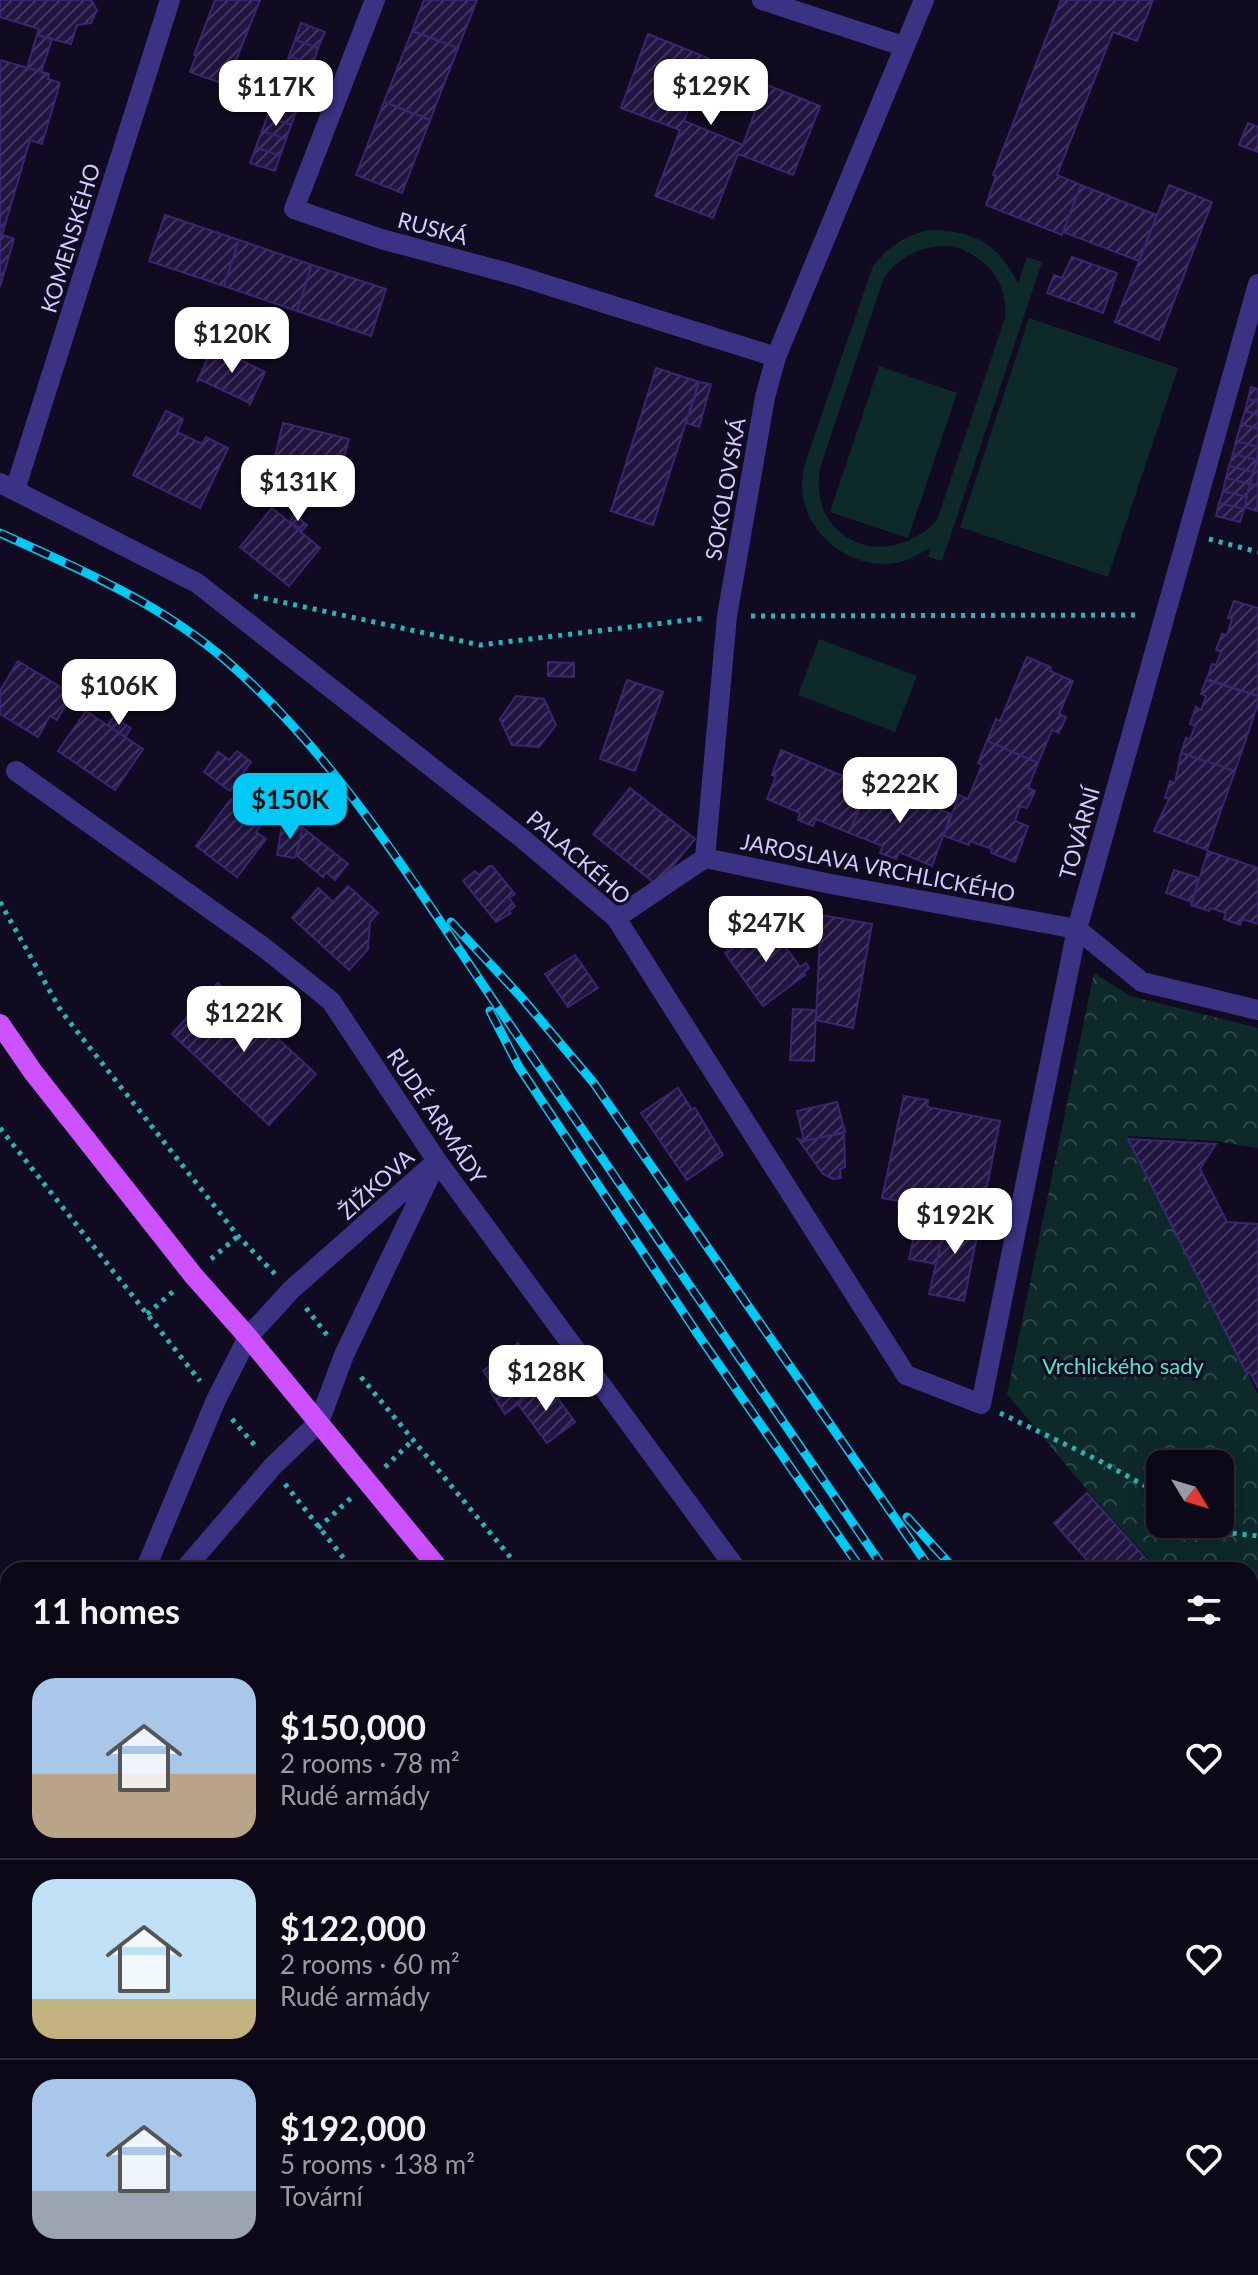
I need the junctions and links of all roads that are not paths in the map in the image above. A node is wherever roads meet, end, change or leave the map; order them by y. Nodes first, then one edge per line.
1 (170, 0) edge
2 (375, 0) edge
3 (762, 0) edge
4 (924, 0) edge
5 (903, 46) junction
6 (1258, 284) edge
7 (776, 357) junction
8 (8, 487) edge
9 (16, 771) dead end
10 (705, 858) junction
11 (616, 918) junction
12 (1077, 929) junction
13 (1258, 1010) edge
14 (0, 1024) edge
15 (437, 1161) junction
16 (248, 1337) junction
17 (981, 1404) joint
18 (319, 1422) junction
19 (148, 1562) edge
20 (191, 1562) edge
21 (433, 1562) edge
22 (731, 1562) edge

1 - 8 street, KOMENSKÉHO
2 - 7 street, RUSKÁ
3 - 5 street
4 - 5 street, SOKOLOVSKÁ
5 - 7 street, SOKOLOVSKÁ
6 - 12 street, TOVÁRNÍ
7 - 10 street, SOKOLOVSKÁ
8 - 11 street, PALACKÉHO
9 - 15 street, RUDÉ ARMÁDY
10 - 11 street
10 - 12 street, JAROSLAVA VRCHLICKÉHO
11 - 17 street, PALACKÉHO
12 - 13 street, JAROSLAVA VRCHLICKÉHO
12 - 17 street, TOVÁRNÍ
14 - 16 main road
15 - 16 street, ŽIŽKOVA
15 - 18 street, ŽIŽKOVA
15 - 22 street, RUDÉ ARMÁDY
16 - 18 main road
16 - 19 street, ŽIŽKOVA
18 - 20 street, ŽIŽKOVA
18 - 21 main road

